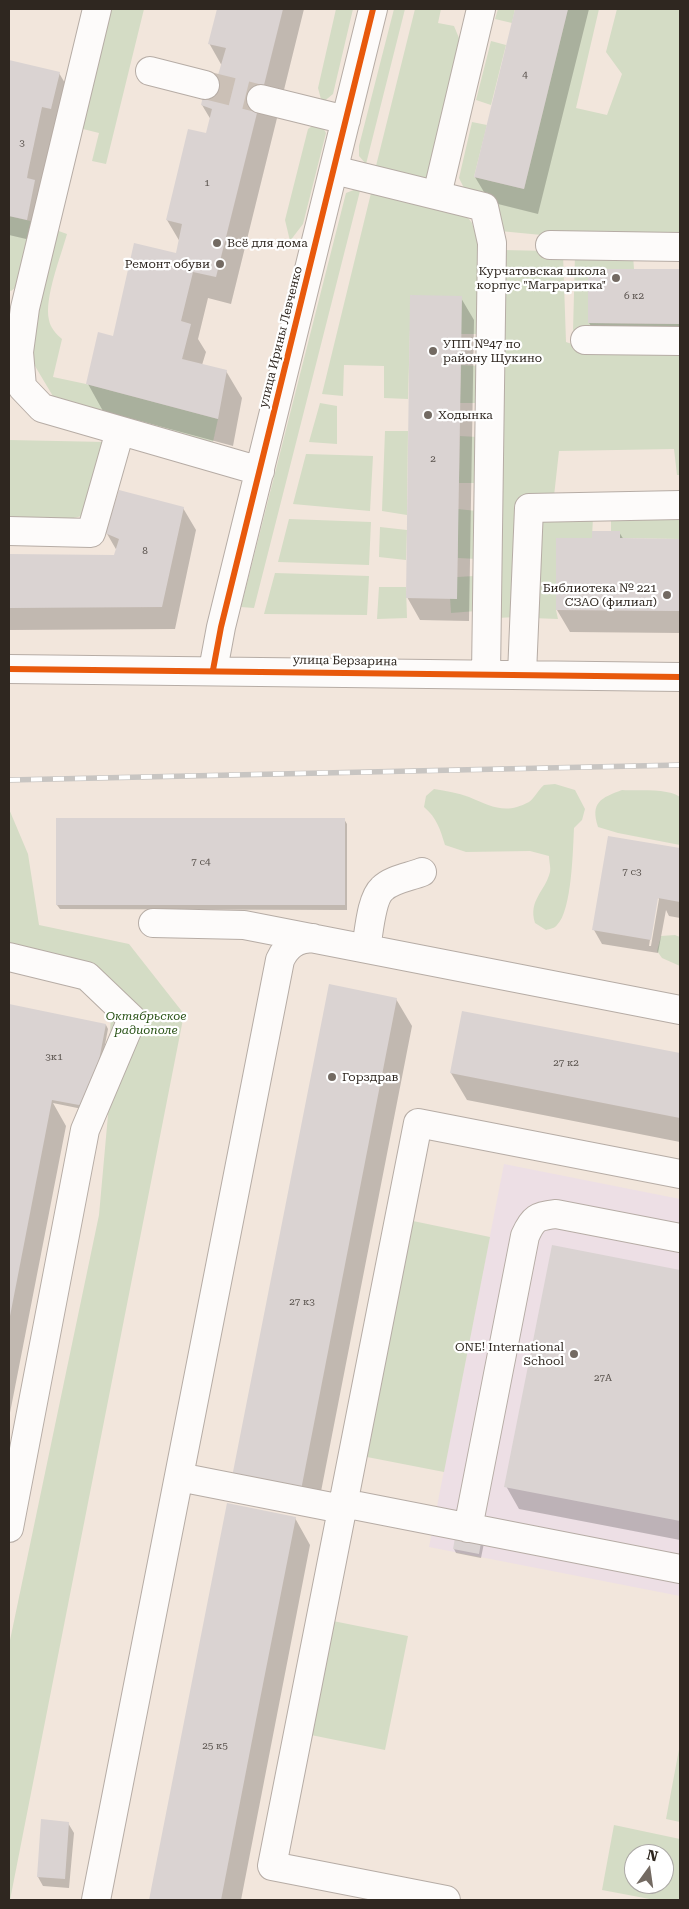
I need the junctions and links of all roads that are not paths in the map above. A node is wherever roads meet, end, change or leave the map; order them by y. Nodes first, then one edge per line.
1 (97, 9) edge
2 (373, 9) edge
3 (482, 9) edge
4 (150, 71) dead end
5 (205, 85) tunnel mouth
6 (261, 99) tunnel mouth
7 (346, 120) junction
8 (334, 170) junction
9 (437, 195) junction
10 (550, 245) dead end
11 (680, 247) edge
12 (17, 306) edge
13 (585, 340) dead end
14 (680, 341) edge
15 (120, 431) junction
16 (260, 471) junction
17 (680, 504) edge
18 (9, 531) edge
19 (9, 669) edge
20 (213, 670) junction
21 (486, 674) junction
22 (522, 674) junction
23 (680, 677) edge
24 (422, 872) dead end
25 (153, 924) dead end
26 (313, 938) junction
27 (366, 948) junction
28 (9, 957) edge
29 (680, 1010) edge
30 (680, 1174) edge
31 (680, 1238) edge
32 (179, 1477) junction
33 (343, 1506) junction
34 (9, 1528) edge
35 (468, 1528) junction
36 (680, 1569) edge
37 (96, 1900) edge
38 (446, 1900) edge

1 - 12 street
2 - 7 street, улица Ирины Левченко
3 - 9 street
4 - 5 street
6 - 7 street
7 - 8 street, улица Ирины Левченко
8 - 9 street
8 - 16 street, улица Ирины Левченко
9 - 21 street
10 - 11 street
12 - 15 street
13 - 14 street
15 - 16 street
15 - 18 street
16 - 20 street, улица Ирины Левченко
17 - 22 street
19 - 20 street, улица Берзарина
20 - 21 street, улица Берзарина
21 - 22 street, улица Берзарина
22 - 23 street, улица Берзарина
24 - 27 street
25 - 26 street
26 - 27 street
26 - 32 street
27 - 29 street
28 - 34 street
30 - 33 street
31 - 35 street
32 - 33 street
32 - 37 street
33 - 35 street
33 - 38 street
35 - 36 street

